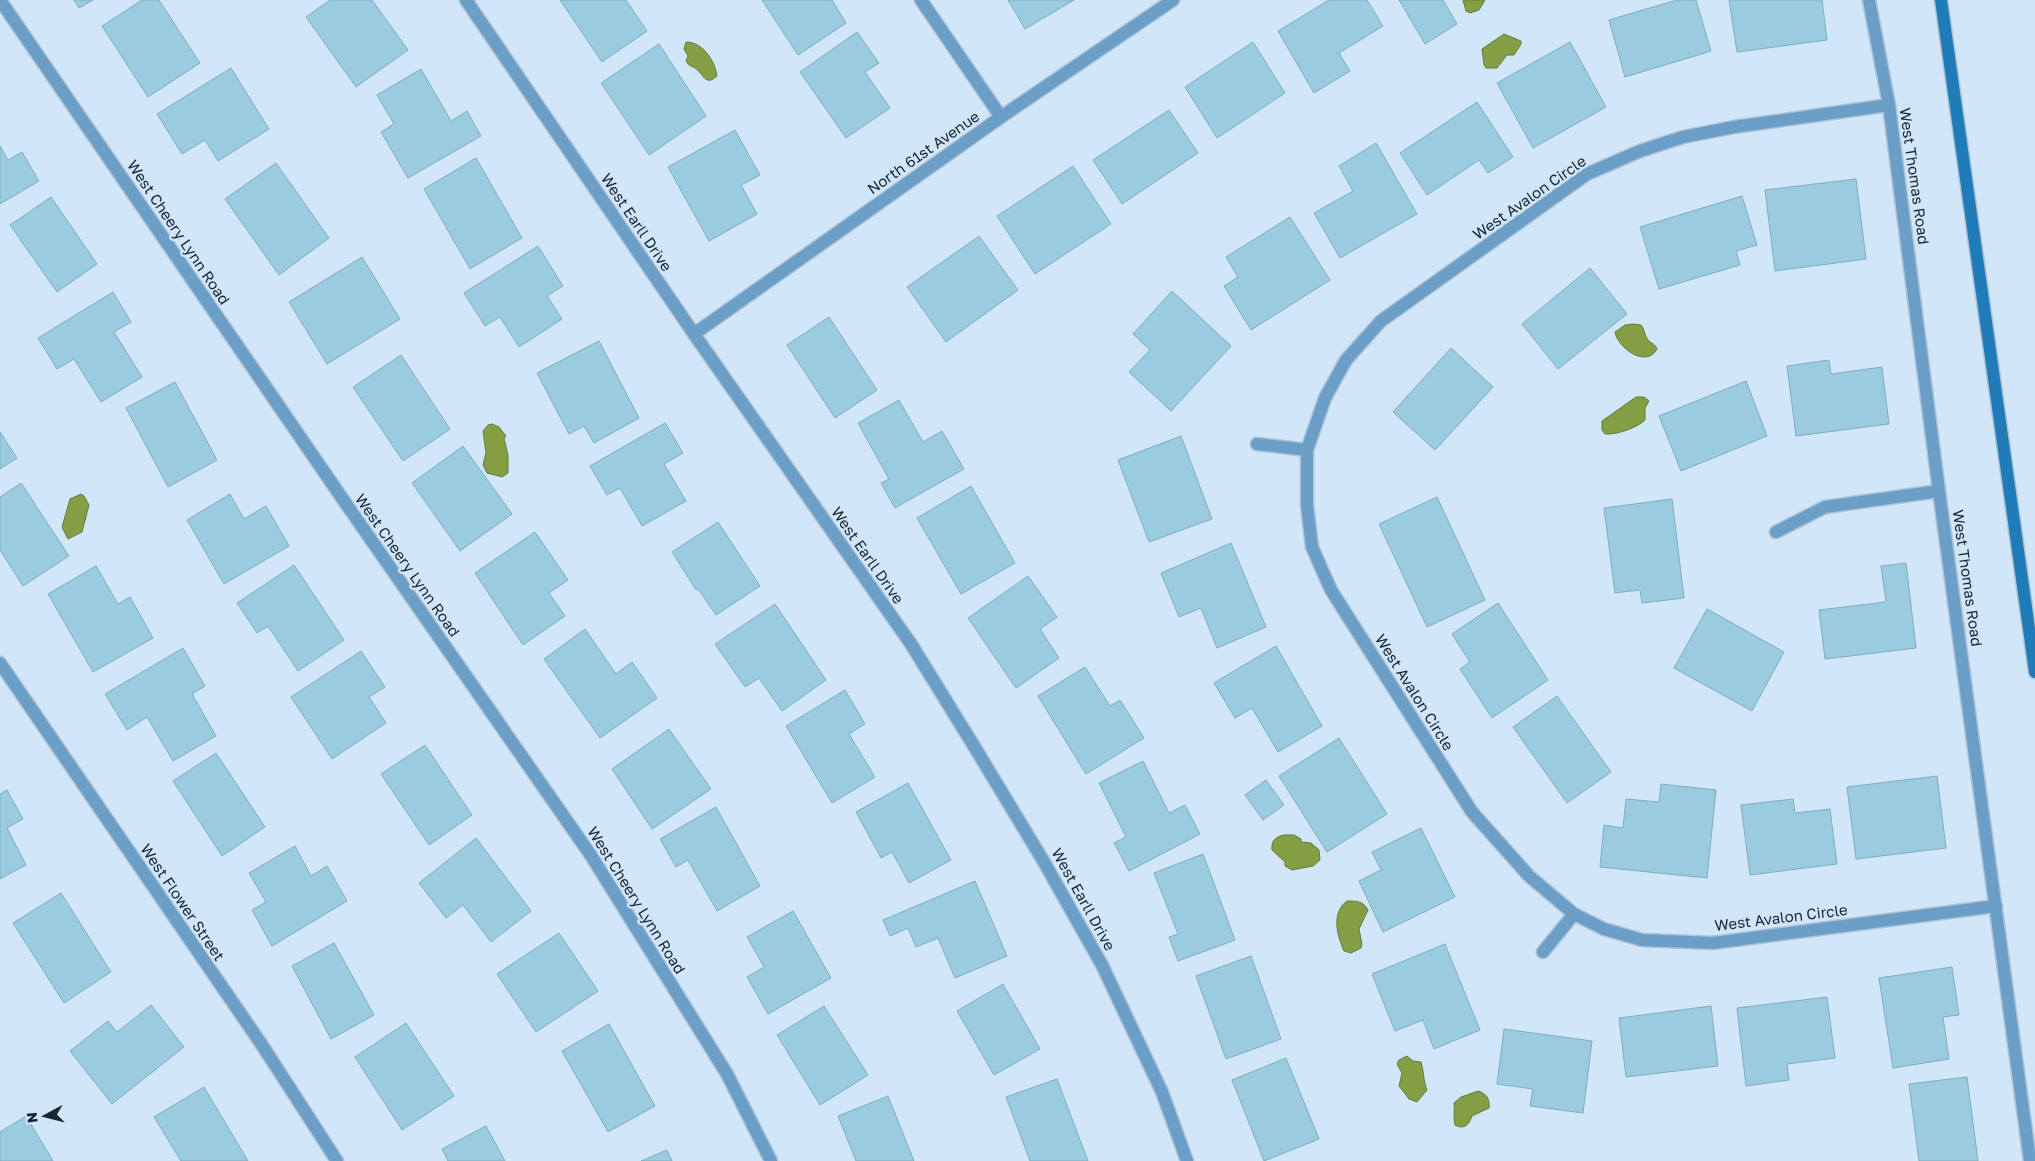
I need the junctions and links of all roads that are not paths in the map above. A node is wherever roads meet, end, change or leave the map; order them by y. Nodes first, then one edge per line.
1 (0, 0) edge
2 (466, 0) edge
3 (921, 0) edge
4 (1173, 0) edge
5 (1869, 0) edge
6 (1941, 0) edge
7 (1889, 105) junction
8 (1001, 117) junction
9 (694, 334) junction
10 (1258, 444) dead end
11 (1306, 450) junction
12 (1939, 491) junction
13 (1776, 532) dead end
14 (0, 663) edge
15 (2035, 672) edge
16 (1996, 906) junction
17 (1574, 914) junction
18 (1543, 952) dead end
19 (337, 1161) edge
20 (771, 1161) edge
21 (1187, 1161) edge
22 (2030, 1161) edge

1 - 20 street, West Cheery Lynn Road
2 - 9 street, West Earll Drive
3 - 8 street
4 - 8 street, North 61st Avenue
5 - 7 street, West Thomas Road
6 - 15 main road
7 - 11 street, West Avalon Circle
7 - 12 street, West Thomas Road
8 - 9 street, North 61st Avenue
9 - 21 street, West Earll Drive
10 - 11 street
11 - 17 street, West Avalon Circle
12 - 13 street
12 - 16 street, West Thomas Road
14 - 19 street, West Flower Street
16 - 17 street, West Avalon Circle
16 - 22 street, West Thomas Road
17 - 18 street

